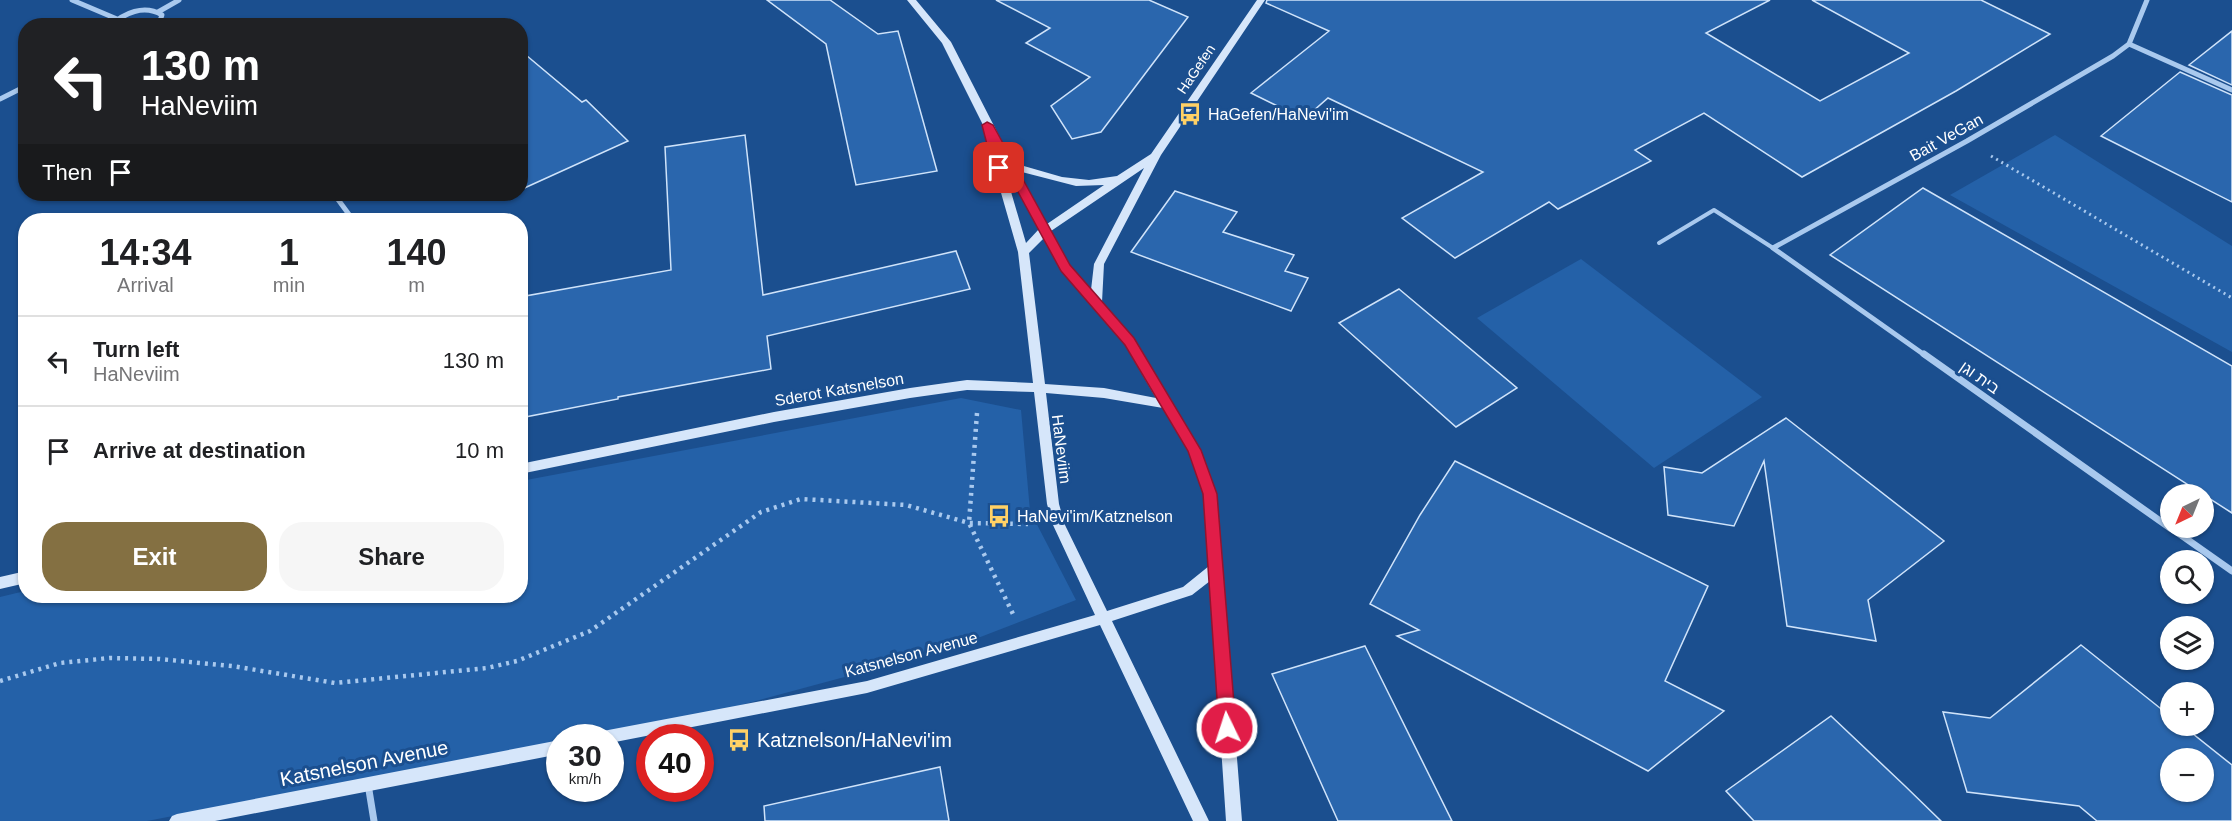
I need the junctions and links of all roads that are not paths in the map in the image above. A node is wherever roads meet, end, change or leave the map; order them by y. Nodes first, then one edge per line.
1 (72, 0) edge
2 (179, 0) edge
3 (911, 0) edge
4 (1261, 0) edge
5 (2147, 0) edge
6 (158, 12) junction
7 (115, 18) edge
8 (119, 18) edge
9 (162, 18) edge
10 (2129, 44) junction
11 (18, 90) edge
12 (2232, 90) edge
13 (0, 99) edge
14 (987, 125) junction
15 (1156, 154) junction
16 (1009, 165) junction
17 (1131, 171) junction
18 (1045, 230) junction
19 (1659, 243) dead end
20 (1773, 249) junction
21 (1023, 252) junction
22 (1096, 303) junction
23 (1037, 388) junction
24 (1166, 404) junction
25 (528, 467) edge
26 (2160, 520) edge
27 (2185, 538) edge
28 (1216, 568) junction
29 (2232, 571) edge
30 (18, 579) edge
31 (0, 583) edge
32 (1104, 618) junction
33 (624, 734) edge
34 (546, 750) edge
35 (368, 784) junction
36 (177, 821) edge
37 (374, 821) edge
38 (1201, 821) edge
39 (1234, 821) edge

1 - 7 street
2 - 6 street
3 - 14 street, HaNeviim
4 - 15 street, HaGefen
5 - 10 street
6 - 8 street
6 - 9 street
10 - 12 street
10 - 20 street, Bait VeGan
11 - 13 street
14 - 16 street, HaNeviim
14 - 21 street, HaNeviim
15 - 17 street, HaGefen
15 - 22 street, HaGefen
16 - 17 street
16 - 18 street, HaNeviim
17 - 18 street, HaGefen
18 - 21 street, HaGefen
18 - 22 street, HaNeviim
19 - 20 lane
20 - 26 street, בית וגן
21 - 23 street, HaNeviim
22 - 24 street, HaNeviim
23 - 24 street, Sderot Katsnelson
23 - 25 street, Sderot Katsnelson
23 - 32 street, HaNeviim
24 - 28 street, HaNeviim
27 - 29 street, בית וגן
28 - 32 street, Katsnelson Avenue
28 - 39 street, HaNeviim
30 - 31 street
32 - 33 street, Katsnelson Avenue
32 - 38 street, HaNeviim
34 - 35 street, Katsnelson Avenue
35 - 36 street, Katsnelson Avenue
35 - 37 street

